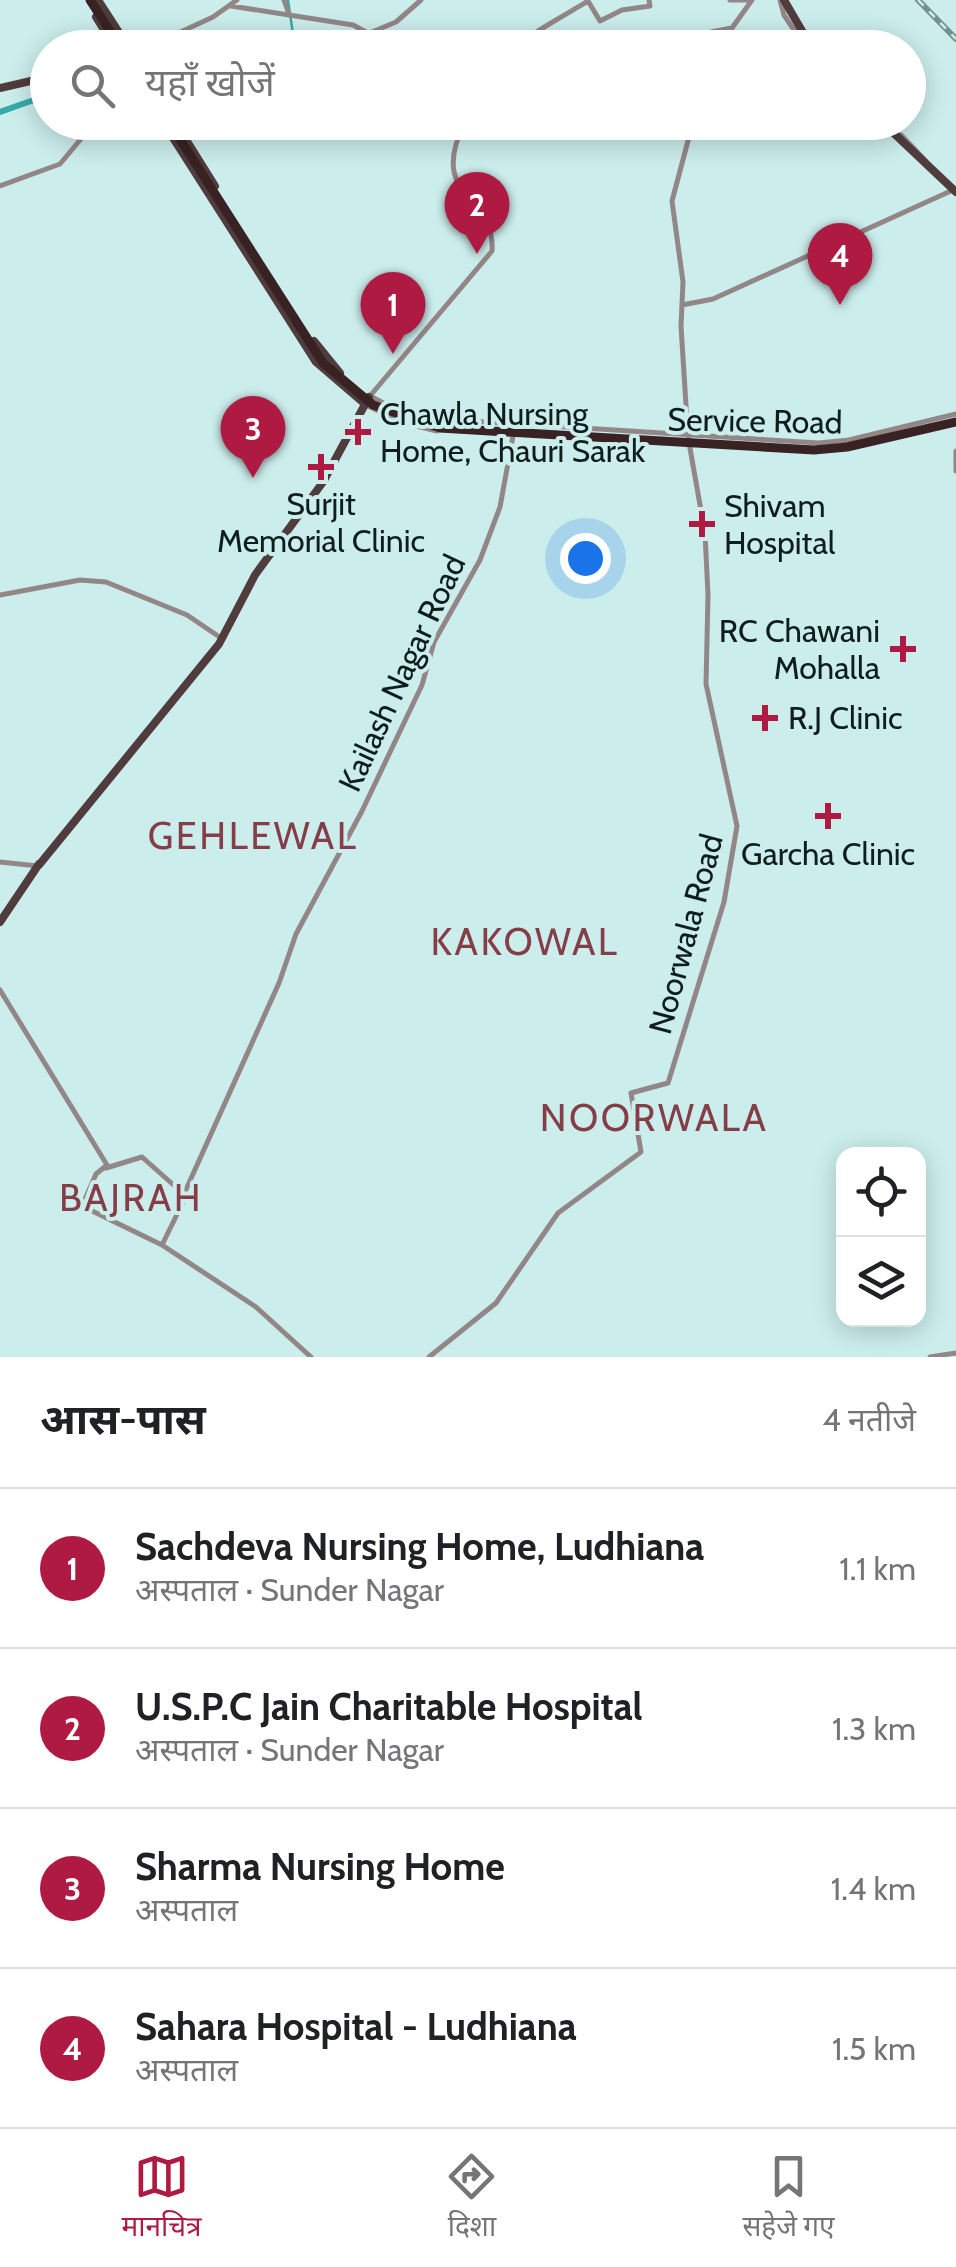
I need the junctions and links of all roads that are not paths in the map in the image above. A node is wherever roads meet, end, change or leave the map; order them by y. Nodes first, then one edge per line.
1 (237, 0) edge
2 (284, 0) edge
3 (421, 0) edge
4 (649, 0) edge
5 (730, 0) edge
6 (742, 0) edge
7 (752, 0) edge
8 (783, 0) edge
9 (93, 2) edge
10 (590, 2) edge
11 (231, 6) junction
12 (744, 9) junction
13 (292, 15) junction
14 (108, 25) junction
15 (112, 30) edge
16 (112, 30) edge
17 (112, 30) edge
18 (182, 30) edge
19 (363, 30) edge
20 (377, 30) edge
21 (546, 30) edge
22 (722, 30) edge
23 (800, 30) edge
24 (30, 82) edge
25 (0, 89) edge
26 (80, 140) edge
27 (180, 140) edge
28 (182, 140) edge
29 (183, 140) edge
30 (456, 140) edge
31 (688, 140) edge
32 (903, 140) edge
33 (0, 186) edge
34 (954, 192) edge
35 (272, 280) junction
36 (682, 305) junction
37 (292, 322) junction
38 (355, 391) junction
39 (366, 400) junction
40 (956, 420) edge
41 (462, 427) junction
42 (601, 433) junction
43 (513, 436) junction
44 (687, 436) junction
45 (570, 438) junction
46 (650, 440) junction
47 (737, 444) junction
48 (807, 445) junction
49 (690, 446) junction
50 (956, 452) edge
51 (956, 472) edge
52 (0, 596) edge
53 (222, 638) junction
54 (0, 862) edge
55 (39, 866) junction
56 (0, 922) edge
57 (0, 990) edge
58 (106, 1168) junction
59 (184, 1194) junction
60 (162, 1246) junction
61 (956, 1353) edge
62 (310, 1357) edge
63 (429, 1357) edge
64 (930, 1357) edge

1 - 11 street
2 - 13 street
3 - 20 street
4 - 10 street
5 - 6 street
6 - 7 street
6 - 12 street
7 - 12 street
8 - 23 main road
9 - 14 highway
9 - 15 highway
10 - 21 street
11 - 13 street
11 - 18 street
12 - 22 street
13 - 19 street
14 - 16 main road
14 - 17 main road
24 - 25 main road
26 - 33 street
27 - 37 highway
28 - 35 main road, Service Road
29 - 35 highway
30 - 39 street
31 - 36 street, Noorwala Road
32 - 34 main road
34 - 36 street
35 - 38 highway
35 - 39 main road, Service Road
36 - 44 street, Noorwala Road
37 - 38 highway
37 - 39 main road, Service Road
38 - 41 highway
39 - 41 street, Service Road
39 - 43 street, Service Road
39 - 53 main road
40 - 47 highway
40 - 48 highway
40 - 49 street, Service Road
41 - 42 highway
41 - 45 highway
42 - 44 street, Service Road
42 - 46 highway
43 - 45 street, Service Road
43 - 59 street, Kailash Nagar Road
44 - 48 street, Service Road
44 - 49 street, Noorwala Road
45 - 46 highway
45 - 49 street, Service Road
46 - 47 highway
47 - 48 highway
49 - 63 street, Noorwala Road
50 - 51 street
52 - 53 street
53 - 55 main road
54 - 55 street
55 - 56 main road
57 - 58 street
58 - 59 street
58 - 60 street
59 - 60 street, Kailash Nagar Road
60 - 62 street
61 - 64 street

